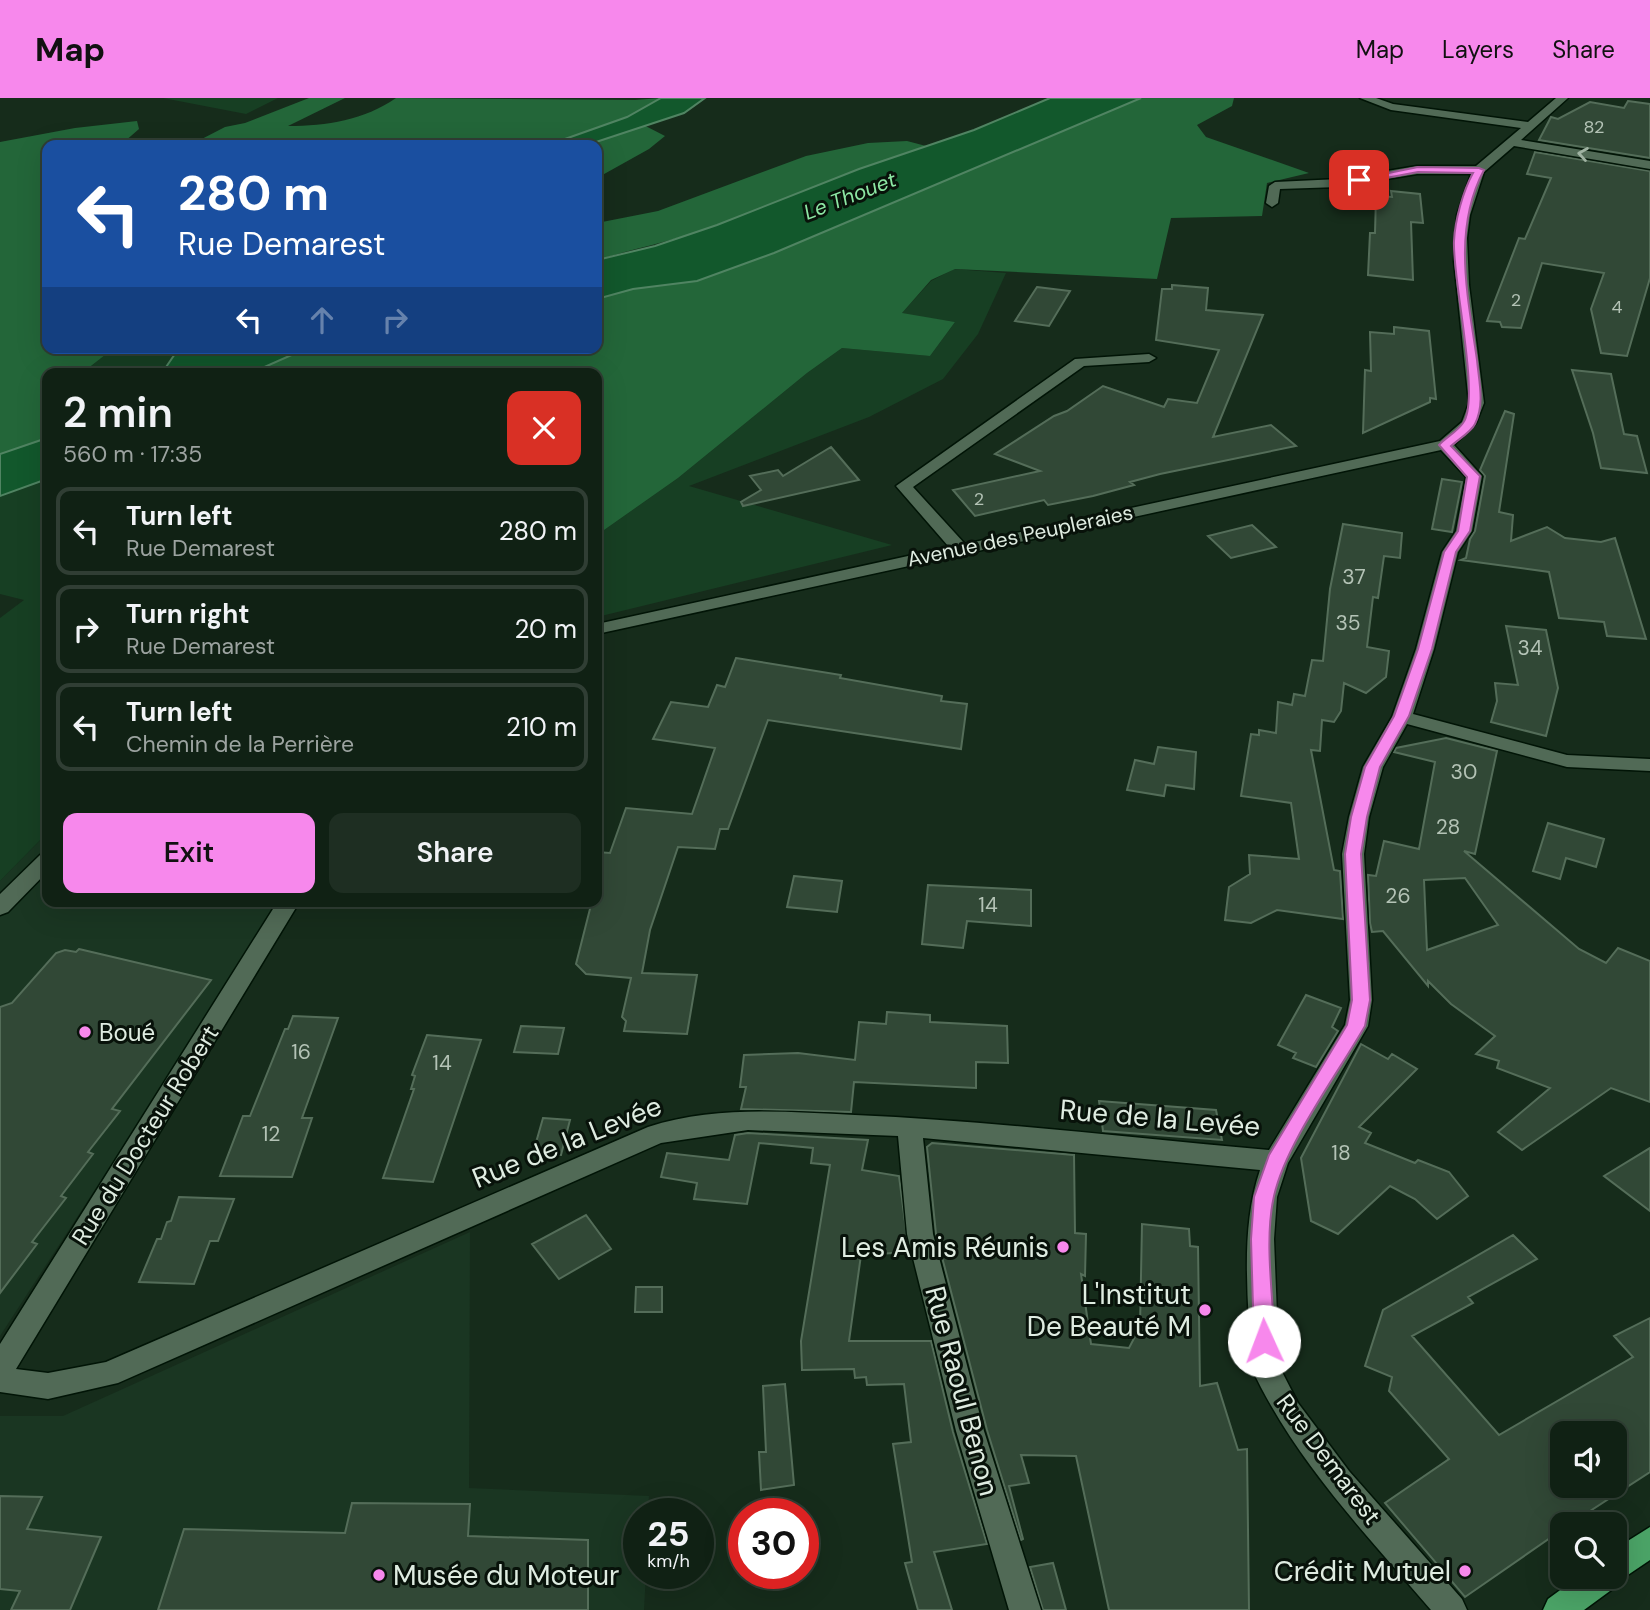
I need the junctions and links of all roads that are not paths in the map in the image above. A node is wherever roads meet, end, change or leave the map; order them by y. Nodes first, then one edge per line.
1 (1365, 98) edge
2 (1563, 98) edge
3 (1530, 126) junction
4 (1512, 142) junction
5 (1650, 165) edge
6 (1479, 170) junction
7 (1272, 203) dead end
8 (1149, 358) dead end
9 (1445, 445) junction
10 (959, 548) junction
11 (602, 628) edge
12 (1402, 716) junction
13 (1650, 765) edge
14 (42, 865) edge
15 (0, 907) edge
16 (285, 907) edge
17 (909, 1127) junction
18 (1276, 1161) junction
19 (0, 1369) edge
20 (0, 1379) edge
21 (1650, 1542) edge
22 (1627, 1559) edge
23 (1587, 1589) edge
24 (1025, 1610) edge
25 (1451, 1610) edge
26 (1559, 1610) edge

1 - 3 street
2 - 3 street
3 - 4 street
5 -> 4 street
4 - 6 street
6 - 7 street
6 - 9 street
8 - 10 street
9 - 10 street, Avenue des Peupleraies
9 - 12 street, Rue Demarest
10 - 11 street, Avenue des Peupleraies
12 - 13 street
12 - 18 street, Rue Demarest
14 - 15 street
16 - 19 street, Rue du Docteur Robert
17 - 18 street, Rue de la Levée
17 - 20 street, Rue de la Levée
17 - 24 street, Rue Raoul Benon
18 - 25 street, Rue Demarest
21 - 22 main road
23 - 26 main road

